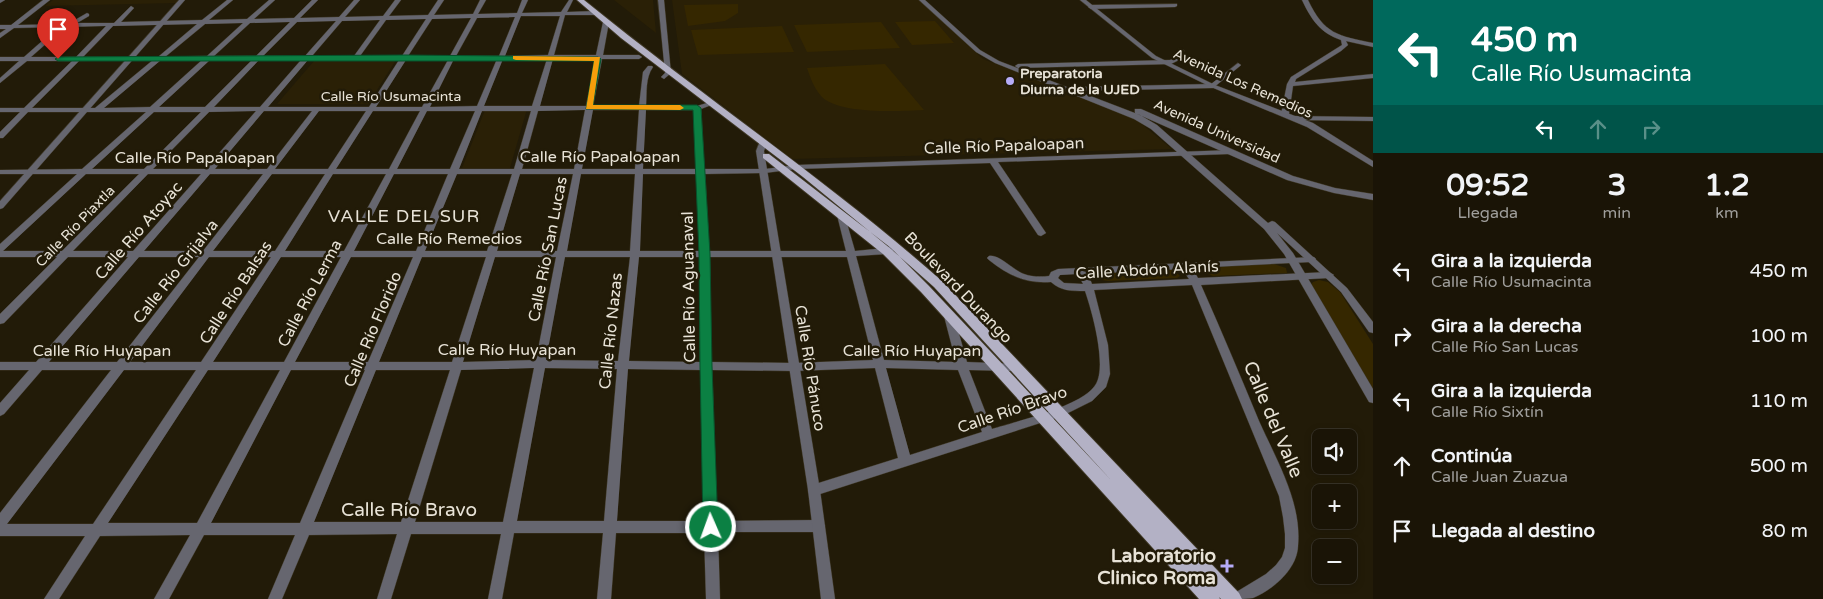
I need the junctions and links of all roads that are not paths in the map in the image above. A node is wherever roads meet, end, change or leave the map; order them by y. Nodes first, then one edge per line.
1 (47, 0) edge
2 (182, 0) edge
3 (230, 0) edge
4 (272, 0) edge
5 (315, 0) edge
6 (357, 0) edge
7 (398, 0) edge
8 (441, 0) edge
9 (483, 0) edge
10 (525, 0) edge
11 (574, 0) edge
12 (661, 0) edge
13 (922, 0) edge
14 (928, 0) edge
15 (1083, 0) edge
16 (1305, 0) edge
17 (1175, 4) dead end
18 (1091, 7) junction
19 (131, 8) dead end
20 (591, 13) junction
21 (87, 14) dead end
22 (563, 14) junction
23 (475, 16) junction
24 (519, 16) junction
25 (431, 17) junction
26 (386, 18) junction
27 (340, 19) junction
28 (294, 21) junction
29 (204, 22) junction
30 (248, 22) junction
31 (161, 23) junction
32 (113, 25) junction
33 (65, 26) junction
34 (605, 26) junction
35 (10, 27) junction
36 (0, 28) edge
37 (0, 36) edge
38 (1343, 41) junction
39 (1373, 45) edge
40 (1181, 50) dead end
41 (666, 54) junction
42 (405, 57) junction
43 (453, 57) junction
44 (161, 58) junction
45 (208, 58) junction
46 (257, 58) junction
47 (307, 58) junction
48 (356, 58) junction
49 (501, 58) junction
50 (550, 58) junction
51 (0, 59) edge
52 (25, 59) junction
53 (75, 59) junction
54 (130, 59) junction
55 (598, 59) junction
56 (646, 60) junction
57 (1165, 62) junction
58 (1238, 65) dead end
59 (1018, 66) junction
60 (666, 75) junction
61 (1373, 76) edge
62 (0, 81) edge
63 (1290, 84) junction
64 (1213, 86) junction
65 (1076, 89) junction
66 (703, 106) junction
67 (263, 108) junction
68 (318, 108) junction
69 (371, 108) junction
70 (480, 108) junction
71 (535, 108) junction
72 (588, 108) junction
73 (644, 108) junction
74 (86, 109) junction
75 (98, 109) junction
76 (207, 109) junction
77 (426, 109) junction
78 (0, 110) edge
79 (26, 110) junction
80 (151, 110) junction
81 (1139, 114) junction
82 (1285, 114) junction
83 (1296, 118) junction
84 (1373, 119) edge
85 (0, 136) edge
86 (761, 147) junction
87 (1230, 152) junction
88 (1189, 153) junction
89 (992, 160) junction
90 (1373, 165) edge
91 (796, 167) junction
92 (782, 168) junction
93 (146, 171) junction
94 (210, 171) junction
95 (270, 171) junction
96 (393, 171) junction
97 (454, 171) junction
98 (517, 171) junction
99 (578, 171) junction
100 (639, 171) junction
101 (700, 171) junction
102 (764, 171) junction
103 (0, 172) edge
104 (29, 172) junction
105 (330, 172) junction
106 (82, 173) junction
107 (1373, 197) edge
108 (0, 206) edge
109 (841, 215) junction
110 (1041, 233) dead end
111 (0, 249) edge
112 (892, 249) junction
113 (137, 253) junction
114 (349, 253) junction
115 (491, 253) junction
116 (560, 253) junction
117 (634, 253) junction
118 (778, 253) junction
119 (0, 254) edge
120 (66, 254) junction
121 (207, 254) junction
122 (278, 254) junction
123 (419, 254) junction
124 (705, 254) junction
125 (850, 254) junction
126 (992, 258) dead end
127 (1311, 259) junction
128 (1292, 261) junction
129 (1186, 265) junction
130 (1082, 271) junction
131 (1329, 275) junction
132 (1302, 276) junction
133 (1053, 279) junction
134 (1195, 282) junction
135 (1090, 287) junction
136 (949, 316) junction
137 (0, 320) edge
138 (1373, 329) edge
139 (540, 364) junction
140 (879, 364) junction
141 (962, 365) junction
142 (0, 366) edge
143 (39, 366) junction
144 (119, 366) junction
145 (205, 366) junction
146 (373, 366) junction
147 (457, 366) junction
148 (623, 366) junction
149 (706, 366) junction
150 (794, 366) junction
151 (288, 367) junction
152 (995, 367) junction
153 (1014, 367) junction
154 (1373, 399) edge
155 (0, 410) edge
156 (1058, 413) junction
157 (1042, 418) junction
158 (989, 436) junction
159 (906, 461) junction
160 (814, 490) junction
161 (0, 523) edge
162 (818, 526) junction
163 (508, 527) junction
164 (610, 527) junction
165 (711, 527) junction
166 (304, 528) junction
167 (407, 528) junction
168 (0, 530) edge
169 (200, 530) junction
170 (97, 531) junction
171 (51, 599) edge
172 (160, 599) edge
173 (275, 599) edge
174 (384, 599) edge
175 (495, 599) edge
176 (604, 599) edge
177 (713, 599) edge
178 (828, 599) edge
179 (1211, 599) edge
180 (1233, 599) edge
181 (1238, 599) edge

1 - 35 street
2 - 31 street
3 - 29 street
4 - 30 street
5 - 28 street, Calle Río Piaxtla
6 - 27 street, Calle Río Atoyac
7 - 26 street
8 - 25 street, Calle Río Balsas
9 - 23 street, Calle Río Lerma
10 - 24 street, Calle Río Florido
11 - 20 main road, Boulevard Durango
11 - 22 street
12 - 41 street
13 - 81 street, Avenida Universidad
14 - 59 street, Avenida Universidad
15 - 18 street, Avenida Los Remedios
16 - 38 street
17 - 18 street
18 - 57 street, Avenida Los Remedios
19 - 32 street
20 - 22 street
20 - 34 main road, Boulevard Durango
21 - 33 street
22 - 24 street
22 - 50 street
23 - 24 street
23 - 25 street
23 - 43 street, Calle Río Lerma
24 - 49 street, Calle Río Florido
25 - 26 street
25 - 42 street, Calle Río Balsas
26 - 27 street
26 - 48 street
27 - 28 street
27 - 47 street, Calle Río Atoyac
28 - 30 street
28 - 46 street, Calle Río Piaxtla
29 - 30 street
29 - 31 street
29 - 44 street
30 - 45 street
31 - 32 street
31 - 54 street
32 - 33 street
32 - 53 street
33 - 35 street
33 - 52 street
34 - 55 street, Calle Río San Lucas
34 - 56 main road, Boulevard Durango
35 - 36 street
35 - 37 street
38 - 39 street
38 - 63 street
40 - 57 street
41 - 56 main road
41 - 60 street
42 - 43 street
42 - 48 street
42 - 69 street, Calle Río Balsas
43 - 49 street
43 - 77 street, Calle Río Lerma
44 - 45 street
44 - 54 street
44 - 75 street
45 - 46 street
45 - 80 street
46 - 47 street
46 - 76 street, Calle Río Piaxtla
47 - 48 street
47 - 67 street, Calle Río Atoyac
49 - 50 street
49 - 70 street, Calle Río Florido
50 - 55 street
50 - 71 street
51 - 52 street
52 - 53 street
52 - 62 street
53 - 54 street
53 - 79 street
54 - 74 street
55 - 56 street
55 - 72 street, Calle Río San Lucas
56 - 60 main road, Boulevard Durango
56 - 73 street, Calle Río Nazas
57 - 59 street
57 - 64 street, Avenida Los Remedios
58 - 64 street
59 - 65 street, Avenida Universidad
60 - 66 main road, Boulevard Durango
61 - 63 street
63 - 82 street
64 - 65 street
64 - 82 street, Avenida Los Remedios
65 - 81 street, Avenida Universidad
66 - 73 street, Calle Río Usumacinta
66 - 86 main road, Boulevard Durango
66 - 101 street, Calle Río Aguanaval
67 - 68 street, Calle Río Usumacinta
67 - 76 street, Calle Río Usumacinta
67 - 94 street, Calle Río Atoyac
68 - 69 street, Calle Río Usumacinta
68 - 95 street, Calle Río Grijalva
69 - 77 street, Calle Río Usumacinta
69 - 105 street, Calle Río Balsas
70 - 71 street, Calle Río Usumacinta
70 - 77 street, Calle Río Usumacinta
70 - 97 street, Calle Río Florido
71 - 72 street, Calle Río Usumacinta
71 - 98 street
72 - 73 street, Calle Río Usumacinta
72 - 99 street, Calle Río San Lucas
73 - 100 street, Calle Río Nazas
74 - 75 street, Calle Río Usumacinta
74 - 79 street, Calle Río Usumacinta
74 - 104 street
75 - 80 street, Calle Río Usumacinta
76 - 80 street, Calle Río Usumacinta
76 - 93 street, Calle Río Piaxtla
77 - 96 street, Calle Río Lerma
78 - 79 street, Calle Río Usumacinta
79 - 85 street
80 - 106 street
81 - 87 street, Avenida Universidad
81 - 88 street
82 - 83 street, Avenida Los Remedios
83 - 84 street
83 - 90 street, Avenida Los Remedios
86 - 91 main road, Boulevard Durango
86 - 92 main road, Boulevard Durango
86 - 102 street, Calle Río Pánuco
87 - 88 street, Calle Río Papaloapan
87 - 107 street, Avenida Universidad
88 - 89 street, Calle Río Papaloapan
88 - 127 street
88 - 128 street
89 - 91 street, Calle Río Papaloapan
89 - 110 street
91 - 92 street, Calle Río Papaloapan
91 - 112 main road, Boulevard Durango
92 - 102 street, Calle Río Papaloapan
92 - 109 main road, Boulevard Durango
93 - 94 street, Calle Río Papaloapan
93 - 106 street, Calle Río Papaloapan
93 - 120 street, Calle Río Piaxtla
94 - 95 street, Calle Río Papaloapan
94 - 113 street, Calle Río Atoyac
95 - 105 street, Calle Río Papaloapan
95 - 121 street, Calle Río Grijalva
96 - 97 street, Calle Río Papaloapan
96 - 105 street, Calle Río Papaloapan
96 - 114 street, Calle Río Lerma
97 - 98 street, Calle Río Papaloapan
97 - 123 street, Calle Río Florido
98 - 99 street, Calle Río Papaloapan
98 - 115 street
99 - 100 street, Calle Río Papaloapan
99 - 116 street, Calle Río San Lucas
100 - 101 street, Calle Río Papaloapan
100 - 117 street, Calle Río Nazas
101 - 102 street, Calle Río Papaloapan
101 - 124 street, Calle Río Aguanaval
102 - 118 street, Calle Río Pánuco
103 - 104 street, Calle Río Papaloapan
104 - 106 street, Calle Río Papaloapan
104 - 108 street
105 - 122 street, Calle Río Balsas
106 - 111 street
109 - 112 main road, Boulevard Durango
109 - 125 street
112 - 125 street, Calle Río Remedios
112 - 136 main road, Boulevard Durango
112 - 153 main road, Boulevard Durango
113 - 120 street, Calle Río Remedios
113 - 121 street, Calle Río Remedios
113 - 143 street, Calle Río Atoyac
114 - 122 street, Calle Río Remedios
114 - 123 street, Calle Río Remedios
114 - 151 street, Calle Río Lerma
115 - 116 street, Calle Río Remedios
115 - 123 street, Calle Río Remedios
115 - 147 street
116 - 117 street, Calle Río Remedios
116 - 139 street, Calle Río San Lucas
117 - 124 street, Calle Río Remedios
117 - 148 street, Calle Río Nazas
118 - 124 street, Calle Río Remedios
118 - 125 street, Calle Río Remedios
118 - 150 street, Calle Río Pánuco
119 - 120 street, Calle Río Remedios
120 - 137 street, Calle Río Piaxtla
121 - 122 street, Calle Río Remedios
121 - 144 street, Calle Río Grijalva
122 - 145 street, Calle Río Balsas
123 - 146 street, Calle Río Florido
124 - 149 street, Calle Río Aguanaval
125 - 140 street
126 - 133 street
127 - 128 street, Calle Abdón Alanís
127 - 131 street
128 - 129 street, Calle Abdón Alanís
128 - 132 street
129 - 130 street, Calle Abdón Alanís
129 - 134 street, Calle del Valle
130 - 133 street, Calle Abdón Alanís
130 - 135 street, Calle Río Bravo
131 - 132 street, Calle Abdón Alanís
131 - 138 street
132 - 134 street, Calle Abdón Alanís
132 - 154 street
133 - 135 street, Calle Abdón Alanís
134 - 135 street, Calle Abdón Alanís
134 - 181 street, Calle del Valle
135 - 156 street, Calle Río Bravo
136 - 141 street
136 - 152 main road, Boulevard Durango
139 - 147 street, Calle Río Huyapan
139 - 148 street, Calle Río Huyapan
139 - 163 street, Calle Río San Lucas
140 - 141 street, Calle Río Huyapan
140 - 150 street, Calle Río Huyapan
140 - 159 street
141 - 152 street, Calle Río Huyapan
141 - 158 street
142 - 143 street, Calle Río Huyapan
143 - 144 street, Calle Río Huyapan
143 - 155 street, Calle Río Atoyac
144 - 145 street, Calle Río Huyapan
144 - 161 street, Calle Río Grijalva
145 - 151 street, Calle Río Huyapan
145 - 170 street, Calle Río Balsas
146 - 147 street, Calle Río Huyapan
146 - 151 street, Calle Río Huyapan
146 - 166 street, Calle Río Florido
147 - 167 street
148 - 149 street, Calle Río Huyapan
148 - 164 street, Calle Río Nazas
149 - 150 street, Calle Río Huyapan
149 - 165 street, Calle Río Aguanaval
150 - 160 street, Calle Río Pánuco
151 - 169 street, Calle Río Lerma
152 - 153 street, Calle Río Huyapan
152 - 157 main road, Boulevard Durango
153 - 156 main road, Boulevard Durango
156 - 157 street, Calle Río Bravo
156 - 180 main road, Boulevard Durango
157 - 158 street, Calle Río Bravo
157 - 179 main road, Boulevard Durango
158 - 159 street, Calle Río Bravo
159 - 160 street, Calle Río Bravo
160 - 162 street, Calle Río Pánuco
162 - 165 street, Calle Río Bravo
162 - 178 street, Calle Río Pánuco
163 - 164 street, Calle Río Bravo
163 - 167 street, Calle Río Bravo
163 - 175 street, Calle Río San Lucas
164 - 165 street, Calle Río Bravo
164 - 176 street, Calle Río Nazas
165 - 177 street, Calle Río Aguanaval
166 - 167 street, Calle Río Bravo
166 - 169 street, Calle Río Bravo
166 - 173 street, Calle Río Florido
167 - 174 street
168 - 170 street, Calle Río Bravo
169 - 170 street, Calle Río Bravo
169 - 172 street, Calle Río Lerma
170 - 171 street, Calle Río Balsas

